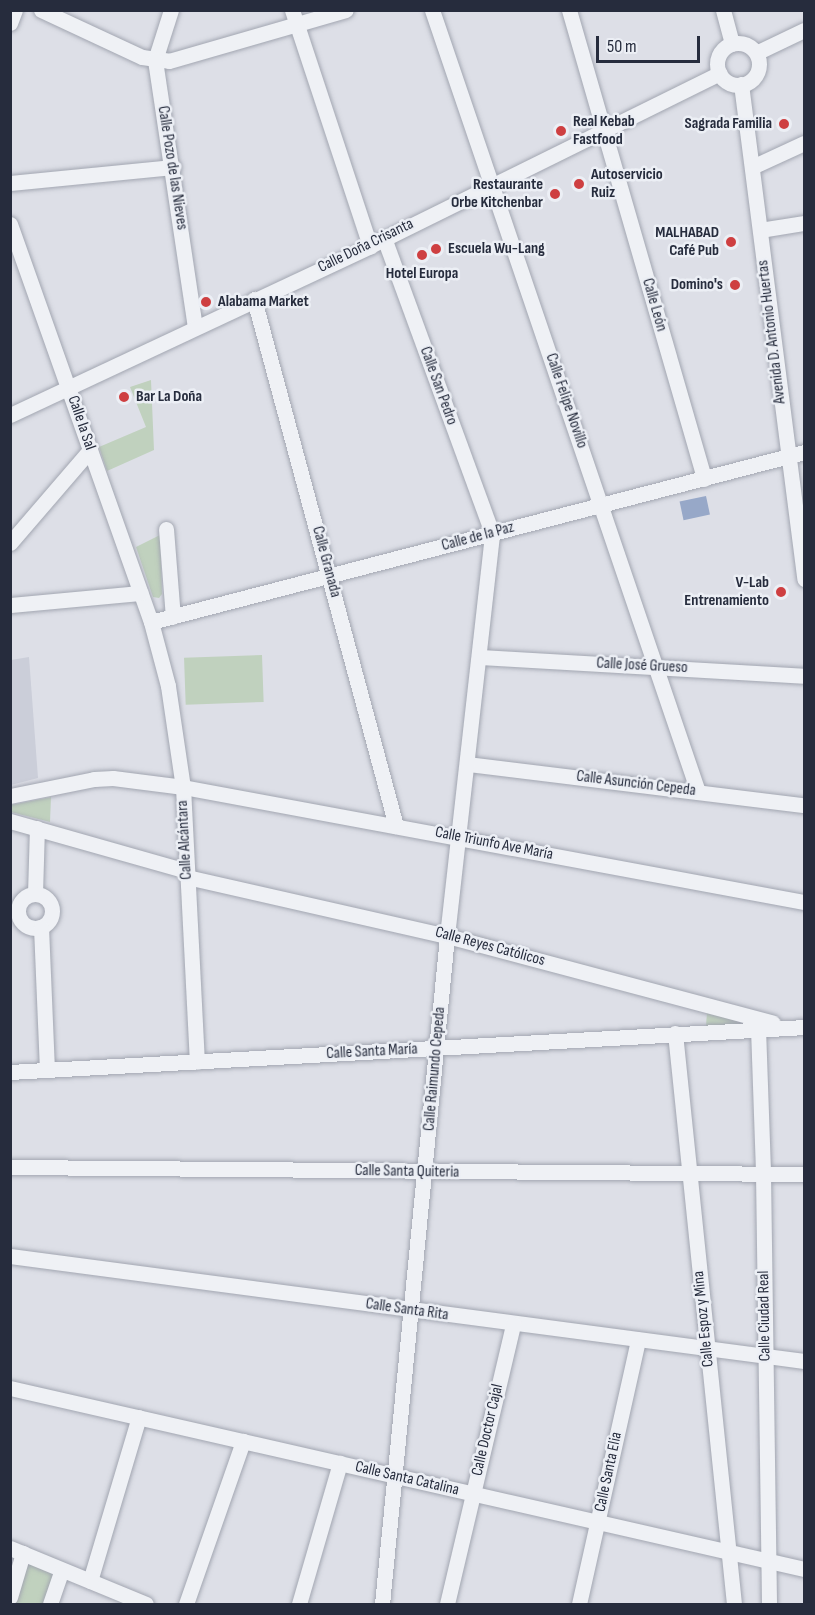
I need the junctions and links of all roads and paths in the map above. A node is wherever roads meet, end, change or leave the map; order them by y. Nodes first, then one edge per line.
1 (15, 10) edge
2 (41, 10) edge
3 (171, 10) edge
4 (346, 10) edge
5 (432, 10) edge
6 (569, 10) edge
7 (723, 10) edge
8 (294, 18) edge
9 (10, 23) edge
10 (804, 30) edge
11 (732, 44) junction
12 (758, 52) junction
13 (155, 60) junction
14 (720, 73) junction
15 (741, 84) junction
16 (605, 131) junction
17 (804, 143) edge
18 (173, 167) junction
19 (752, 167) junction
20 (10, 183) edge
21 (492, 185) junction
22 (804, 223) edge
23 (10, 224) edge
24 (760, 230) junction
25 (384, 238) junction
26 (370, 246) junction
27 (254, 300) junction
28 (195, 327) junction
29 (69, 388) junction
30 (10, 414) edge
31 (90, 450) junction
32 (804, 452) edge
33 (787, 457) junction
34 (704, 478) junction
35 (602, 505) junction
36 (166, 529) dead end
37 (492, 533) junction
38 (10, 543) edge
39 (330, 576) junction
40 (804, 579) edge
41 (140, 593) junction
42 (10, 605) edge
43 (173, 617) junction
44 (151, 622) junction
45 (479, 657) junction
46 (653, 667) junction
47 (804, 676) edge
48 (468, 764) junction
49 (183, 788) junction
50 (698, 792) junction
51 (10, 796) edge
52 (804, 805) edge
53 (10, 821) edge
54 (396, 826) junction
55 (36, 828) junction
56 (458, 837) junction
57 (187, 874) junction
58 (35, 894) junction
59 (804, 902) edge
60 (10, 925) edge
61 (34, 926) junction
62 (447, 936) junction
63 (797, 1027) edge
64 (758, 1028) junction
65 (675, 1033) junction
66 (437, 1048) junction
67 (197, 1062) junction
68 (47, 1070) junction
69 (10, 1072) edge
70 (10, 1167) edge
71 (426, 1172) junction
72 (690, 1173) junction
73 (763, 1173) junction
74 (804, 1174) edge
75 (10, 1257) edge
76 (411, 1311) junction
77 (513, 1324) junction
78 (638, 1339) junction
79 (706, 1349) junction
80 (765, 1355) junction
81 (804, 1360) edge
82 (10, 1388) edge
83 (139, 1417) junction
84 (243, 1441) junction
85 (339, 1464) junction
86 (395, 1476) junction
87 (474, 1494) junction
88 (598, 1523) junction
89 (17, 1551) edge
90 (729, 1552) junction
91 (768, 1560) junction
92 (804, 1569) edge
93 (62, 1570) junction
94 (90, 1581) junction
95 (10, 1597) edge
96 (50, 1605) edge
97 (146, 1605) edge
98 (186, 1605) edge
99 (299, 1605) edge
100 (382, 1605) edge
101 (447, 1605) edge
102 (579, 1605) edge
103 (734, 1605) edge
104 (769, 1605) edge

1 - 9 street
2 - 13 street
3 - 13 street, Calle Pozo de las Nieves
4 - 8 street
5 - 21 street, Calle Felipe Novillo
6 - 16 street, Calle León
7 - 11 street
8 - 13 street
8 - 26 street
10 - 12 street
11 - 12 street
11 - 14 street
12 - 15 street
13 - 18 street, Calle Pozo de las Nieves
14 - 15 street
14 - 16 street, Calle Doña Crisanta
15 - 19 street, Avenida D. Antonio Huertas
16 - 21 street, Calle Doña Crisanta
16 - 34 street, Calle León
17 - 19 street
18 - 20 street
18 - 28 street, Calle Pozo de las Nieves
19 - 24 street, Avenida D. Antonio Huertas
21 - 25 street, Calle Doña Crisanta
21 - 35 street, Calle Felipe Novillo
22 - 24 street
23 - 29 street, Calle la Sal
24 - 33 street, Avenida D. Antonio Huertas
25 - 26 street, Calle Doña Crisanta
25 - 37 street, Calle San Pedro
26 - 27 street, Calle Doña Crisanta
27 - 28 street, Calle Doña Crisanta
27 - 39 street, Calle Granada
28 - 29 street, Calle Doña Crisanta
29 - 30 street, Calle Doña Crisanta
29 - 31 street, Calle la Sal
31 - 38 street
31 - 41 street, Calle la Sal
32 - 33 street, Calle de la Paz
33 - 34 street, Calle de la Paz
33 - 40 street, Avenida D. Antonio Huertas
34 - 35 street, Calle de la Paz
35 - 37 street, Calle de la Paz
35 - 46 street, Calle Felipe Novillo
36 - 43 street
37 - 39 street, Calle de la Paz
37 - 45 street, Calle Raimundo Cepeda
39 - 43 street, Calle de la Paz
39 - 54 street, Calle Granada
41 - 42 street
41 - 44 street, Calle la Sal
43 - 44 street, Calle de la Paz
44 - 49 street, Calle Alcántara
45 - 46 street, Calle José Grueso
45 - 48 street, Calle Raimundo Cepeda
46 - 47 street, Calle José Grueso
46 - 50 street, Calle Felipe Novillo
48 - 50 street, Calle Asunción Cepeda
48 - 56 street, Calle Raimundo Cepeda
49 - 51 street, Calle Triunfo Ave María
49 - 54 street, Calle Triunfo Ave María
49 - 57 street, Calle Alcántara
50 - 52 street, Calle Asunción Cepeda
53 - 55 street, Calle Reyes Católicos
54 - 56 street, Calle Triunfo Ave María
55 - 57 street, Calle Reyes Católicos
55 - 58 street
56 - 59 street, Calle Triunfo Ave María
56 - 62 street, Calle Raimundo Cepeda
57 - 62 street, Calle Reyes Católicos
57 - 67 street, Calle Alcántara
58 - 61 street
58 - 61 street
60 - 61 street
61 - 68 street
62 - 63 street, Calle Reyes Católicos
62 - 66 street, Calle Raimundo Cepeda
63 - 64 street, Calle Santa María
64 - 65 street, Calle Santa María
64 - 73 street, Calle Ciudad Real
65 - 66 street, Calle Santa María
65 - 72 street, Calle Espoz y Mina
66 - 67 street, Calle Santa María
66 - 71 street, Calle Raimundo Cepeda
67 - 68 street, Calle Santa María
68 - 69 street, Calle Santa María
70 - 71 street, Calle Santa Quiteria
71 - 72 street, Calle Santa Quiteria
71 - 76 street, Calle Raimundo Cepeda
72 - 73 street, Calle Santa Quiteria
72 - 79 street, Calle Espoz y Mina
73 - 74 street, Calle Santa Quiteria
73 - 80 street, Calle Ciudad Real
75 - 76 street, Calle Santa Rita
76 - 77 street, Calle Santa Rita
76 - 86 street, Calle Raimundo Cepeda
77 - 78 street, Calle Santa Rita
77 - 87 street, Calle Doctor Cajal
78 - 79 street, Calle Santa Rita
78 - 88 street, Calle Santa Elia
79 - 80 street, Calle Santa Rita
79 - 90 street, Calle Espoz y Mina
80 - 81 street, Calle Santa Rita
80 - 91 street, Calle Ciudad Real
82 - 83 street, Calle Santa Catalina
83 - 84 street, Calle Santa Catalina
83 - 94 street
84 - 85 street, Calle Santa Catalina
84 - 98 street
85 - 86 street, Calle Santa Catalina
85 - 99 street
86 - 87 street, Calle Santa Catalina
86 - 100 street, Calle Raimundo Cepeda
87 - 88 street, Calle Santa Catalina
87 - 101 street, Calle Doctor Cajal
88 - 90 street, Calle Santa Catalina
88 - 102 street, Calle Santa Elia
89 - 93 street
89 - 95 street
90 - 91 street, Calle Santa Catalina
90 - 103 street, Calle Espoz y Mina
91 - 92 street, Calle Santa Catalina
91 - 104 street, Calle Ciudad Real
93 - 94 street
93 - 96 street
94 - 97 street

